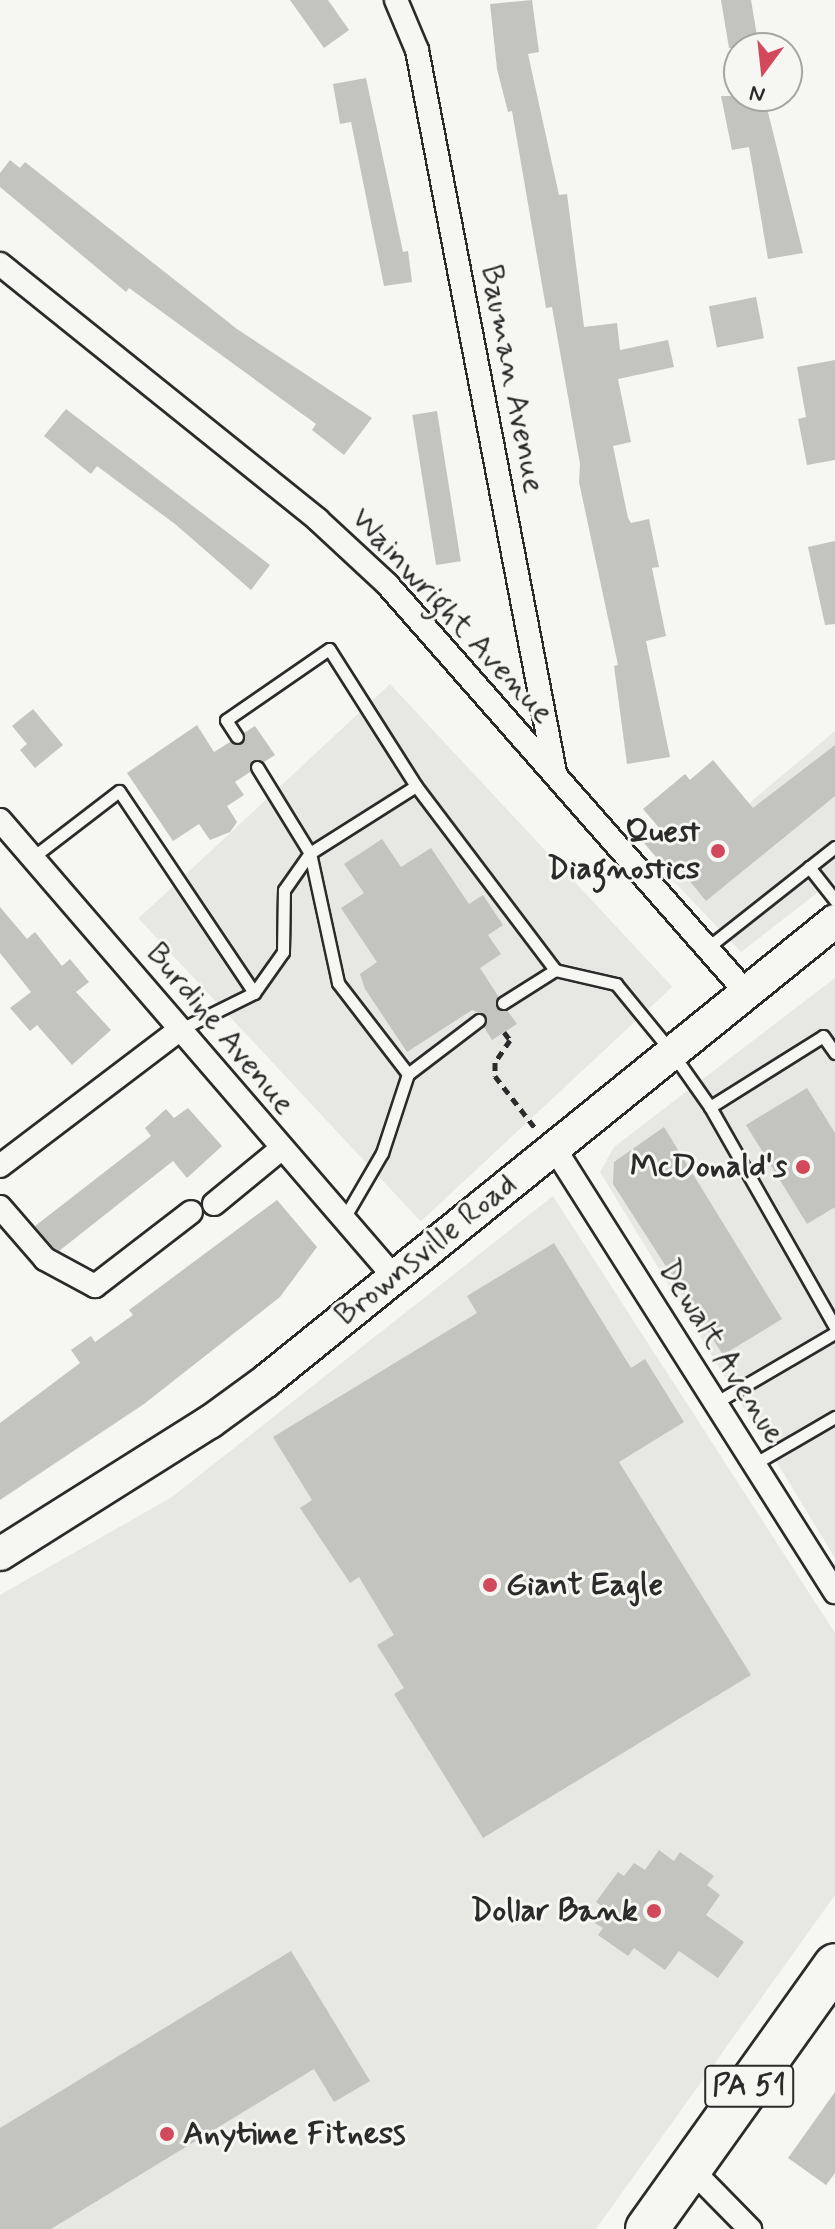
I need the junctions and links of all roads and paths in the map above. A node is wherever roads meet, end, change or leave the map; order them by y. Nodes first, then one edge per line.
1 (396, 0) edge
2 (0, 264) edge
3 (237, 737) dead end
4 (257, 767) dead end
5 (555, 774) junction
6 (416, 786) junction
7 (0, 820) edge
8 (835, 847) edge
9 (310, 853) junction
10 (33, 857) junction
11 (809, 867) junction
12 (835, 900) edge
13 (835, 921) edge
14 (707, 948) junction
15 (555, 970) junction
16 (744, 990) junction
17 (254, 993) junction
18 (503, 1003) dead end
19 (479, 1020) dead end
20 (179, 1030) junction
21 (504, 1032) dead end
22 (670, 1050) junction
23 (835, 1053) edge
24 (408, 1074) junction
25 (710, 1107) junction
26 (553, 1146) junction
27 (281, 1149) junction
28 (0, 1166) edge
29 (214, 1204) dead end
30 (0, 1207) edge
31 (191, 1212) dead end
32 (343, 1221) junction
33 (394, 1277) junction
34 (835, 1330) edge
35 (715, 1403) junction
36 (835, 1417) edge
37 (754, 1464) junction
38 (0, 1554) edge
39 (835, 1592) edge
40 (835, 1965) edge
41 (690, 2168) junction
42 (647, 2229) edge
43 (750, 2229) edge

1 - 5 street, Bauman Avenue
2 - 5 street, Wainwright Avenue
3 - 6 lane
4 - 9 lane
5 - 14 street, Wainwright Avenue
6 - 9 lane
6 - 15 lane
7 - 10 street, Burdine Avenue
8 - 11 lane
9 - 17 lane
9 - 24 lane
10 - 17 lane
10 - 20 street, Burdine Avenue
11 - 12 lane
11 - 14 lane
13 - 16 main road, Brownsville Road
14 - 16 street, Wainwright Avenue
15 - 18 lane
15 - 22 lane
16 - 22 main road, Brownsville Road
17 - 20 lane
19 - 24 lane
20 - 27 street, Burdine Avenue
20 - 28 street
21 - 26 path
22 - 25 lane
22 - 26 main road, Brownsville Road
23 - 25 lane
24 - 32 lane
25 - 34 lane
26 - 33 main road, Brownsville Road
26 - 35 street, Dewalt Avenue
27 - 29 street
27 - 32 street, Burdine Avenue
30 - 31 street
32 - 33 street, Burdine Avenue
33 - 38 main road, Brownsville Road
34 - 35 lane
35 - 37 street, Dewalt Avenue
36 - 37 lane
37 - 39 street, Dewalt Avenue
40 - 41 highway, PA 51
41 - 42 highway, PA 51
41 - 43 street

